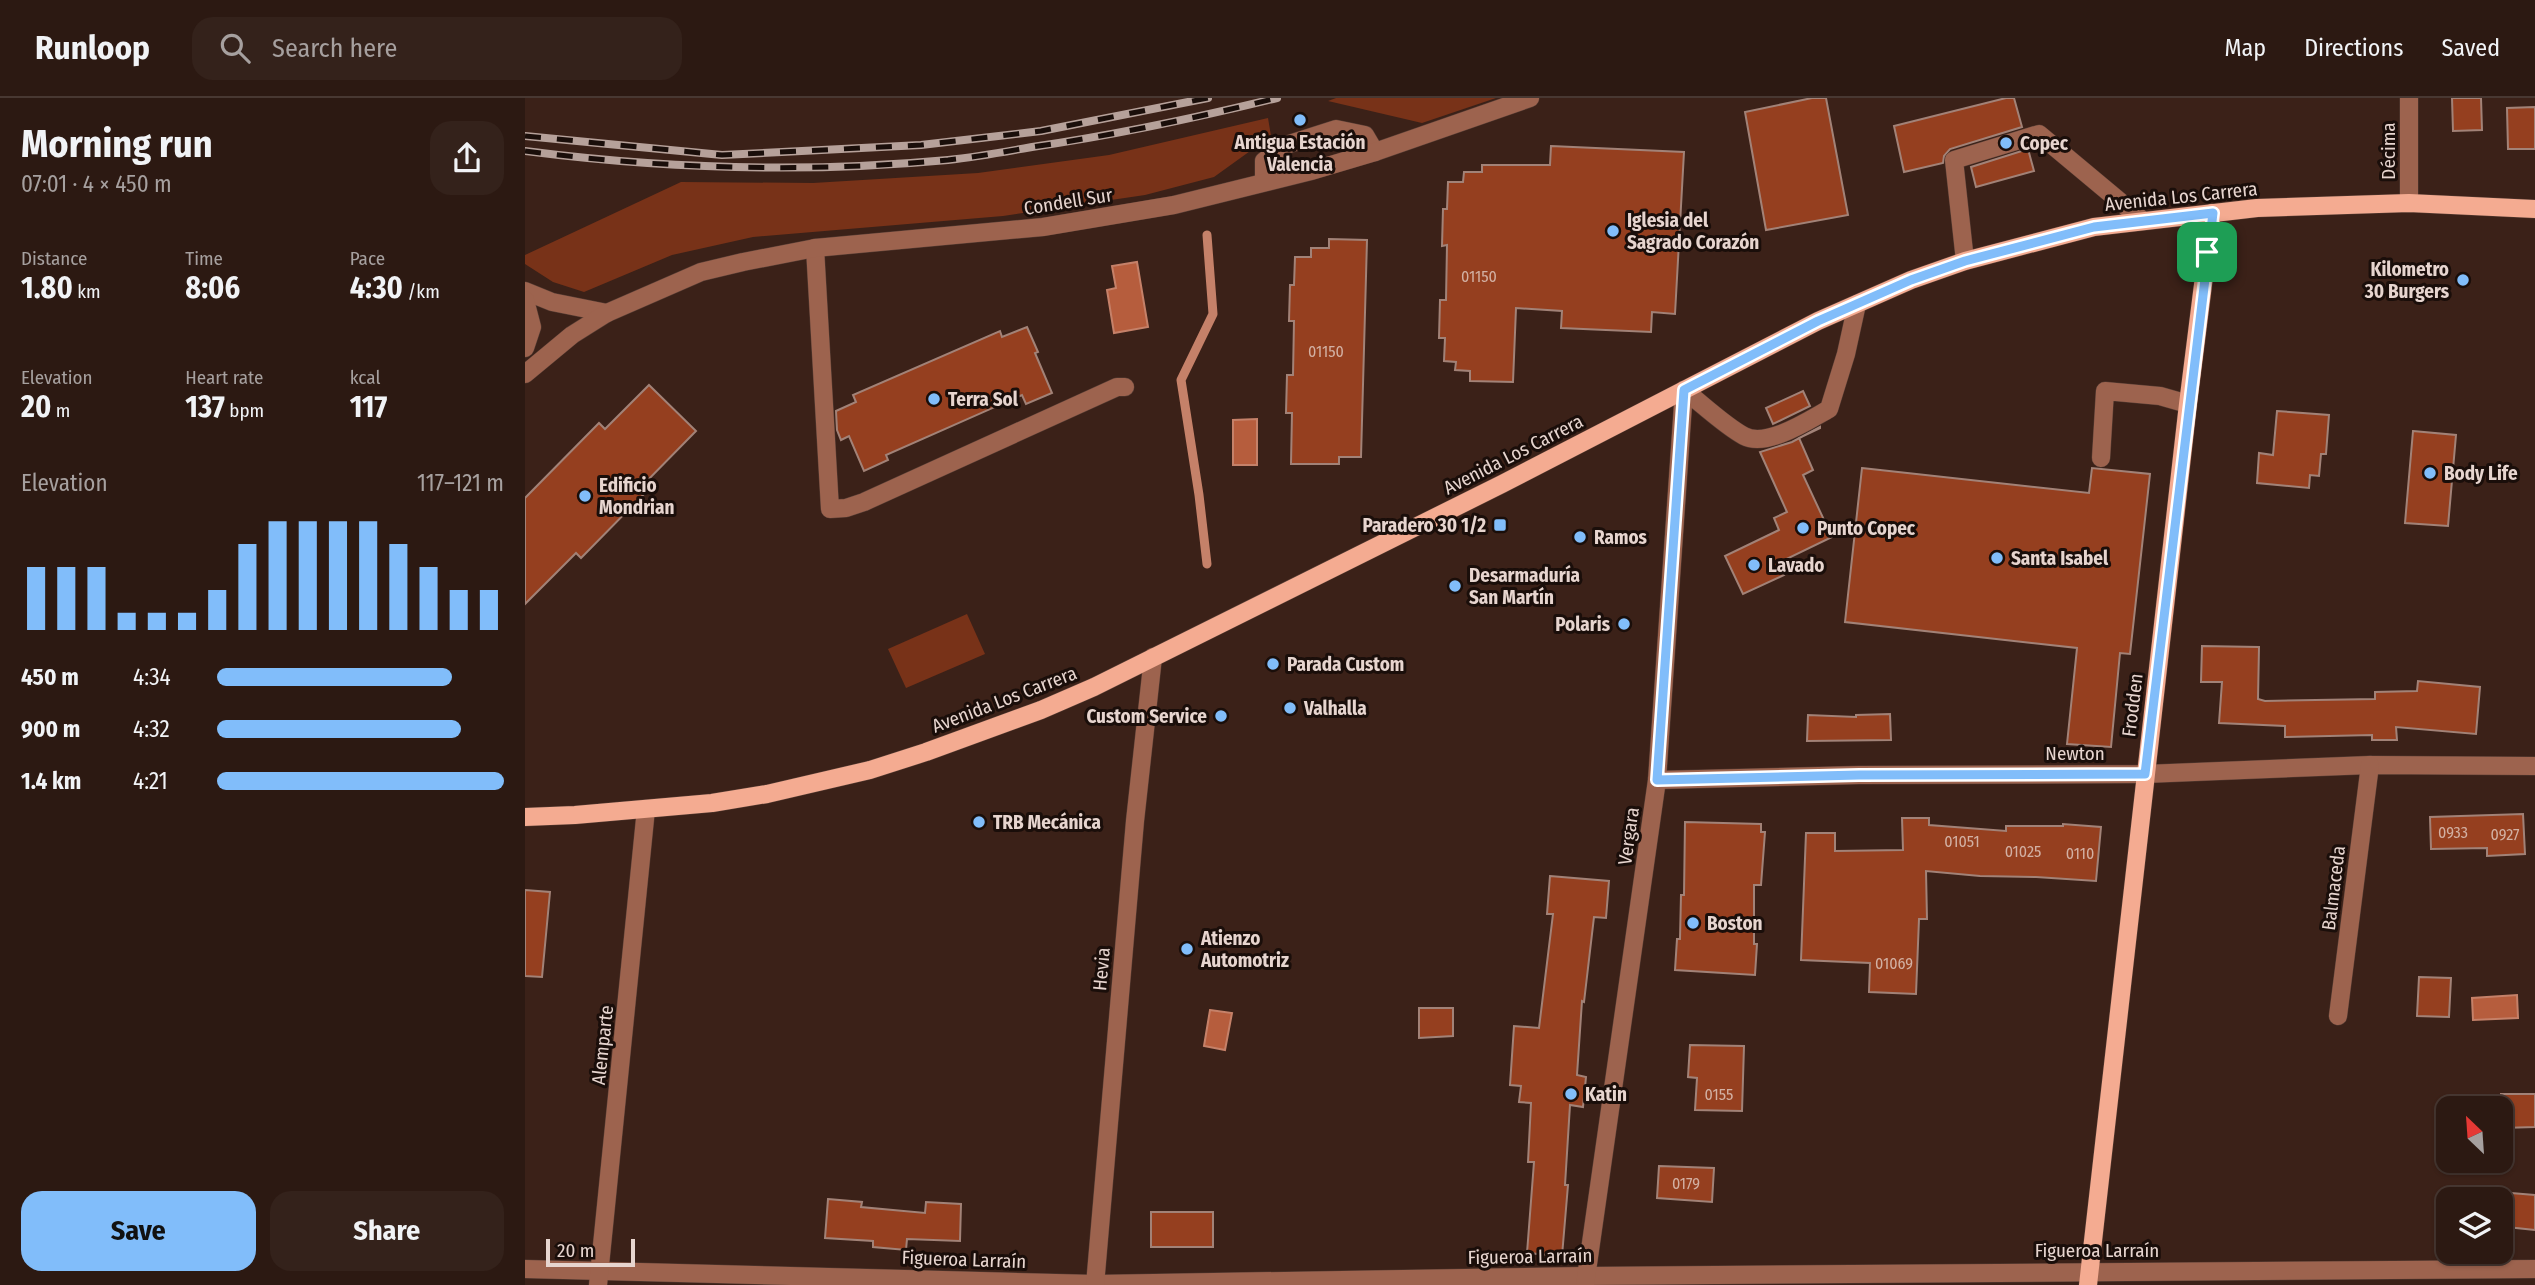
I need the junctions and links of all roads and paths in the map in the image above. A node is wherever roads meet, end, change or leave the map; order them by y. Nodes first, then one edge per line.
1 (1531, 98) edge
2 (2409, 98) edge
3 (1375, 152) junction
4 (1264, 181) junction
5 (2410, 203) junction
6 (2535, 209) edge
7 (2213, 213) junction
8 (2142, 220) junction
9 (815, 248) junction
10 (1965, 261) junction
11 (525, 292) edge
12 (525, 300) edge
13 (1857, 304) junction
14 (607, 313) junction
15 (525, 348) edge
16 (525, 374) edge
17 (1125, 387) dead end
18 (1684, 390) junction
19 (2188, 404) junction
20 (2101, 458) dead end
21 (1153, 657) junction
22 (2370, 765) junction
23 (2535, 766) edge
24 (2145, 774) junction
25 (1657, 780) junction
26 (646, 809) junction
27 (525, 817) edge
28 (2338, 1016) dead end
29 (525, 1269) edge
30 (2535, 1269) edge
31 (599, 1278) edge
32 (2089, 1278) edge
33 (1586, 1280) edge
34 (1095, 1284) edge

1 - 3 street, Condell Sur
2 - 5 street, Décima
3 - 4 street, Condell Sur
3 - 4 street
4 - 9 street, Condell Sur
5 - 6 main road, Avenida Los Carrera
5 - 7 main road, Avenida Los Carrera
7 - 8 main road, Avenida Los Carrera
7 - 19 main road, Frodden
8 - 10 main road, Avenida Los Carrera
8 - 10 street
9 - 14 street, Condell Sur
9 - 17 street
10 - 13 main road, Avenida Los Carrera
11 - 14 street
12 - 15 street
13 - 18 main road, Avenida Los Carrera
13 - 18 street
14 - 16 street, Condell Sur
18 - 21 main road, Avenida Los Carrera
18 - 25 street, Vergara
19 - 20 street
19 - 24 main road, Frodden
21 - 26 main road, Avenida Los Carrera
21 - 34 street, Hevia
22 - 23 street, Newton
22 - 24 street, Newton
22 - 28 street, Balmaceda
24 - 25 street, Newton
24 - 32 main road, Frodden
25 - 33 street, Vergara
26 - 27 main road, Avenida Los Carrera
26 - 31 street, Alemparte
29 - 31 street, Figueroa Larraín
30 - 32 street, Figueroa Larraín
31 - 34 street, Figueroa Larraín
32 - 33 street, Figueroa Larraín
33 - 34 street, Figueroa Larraín

